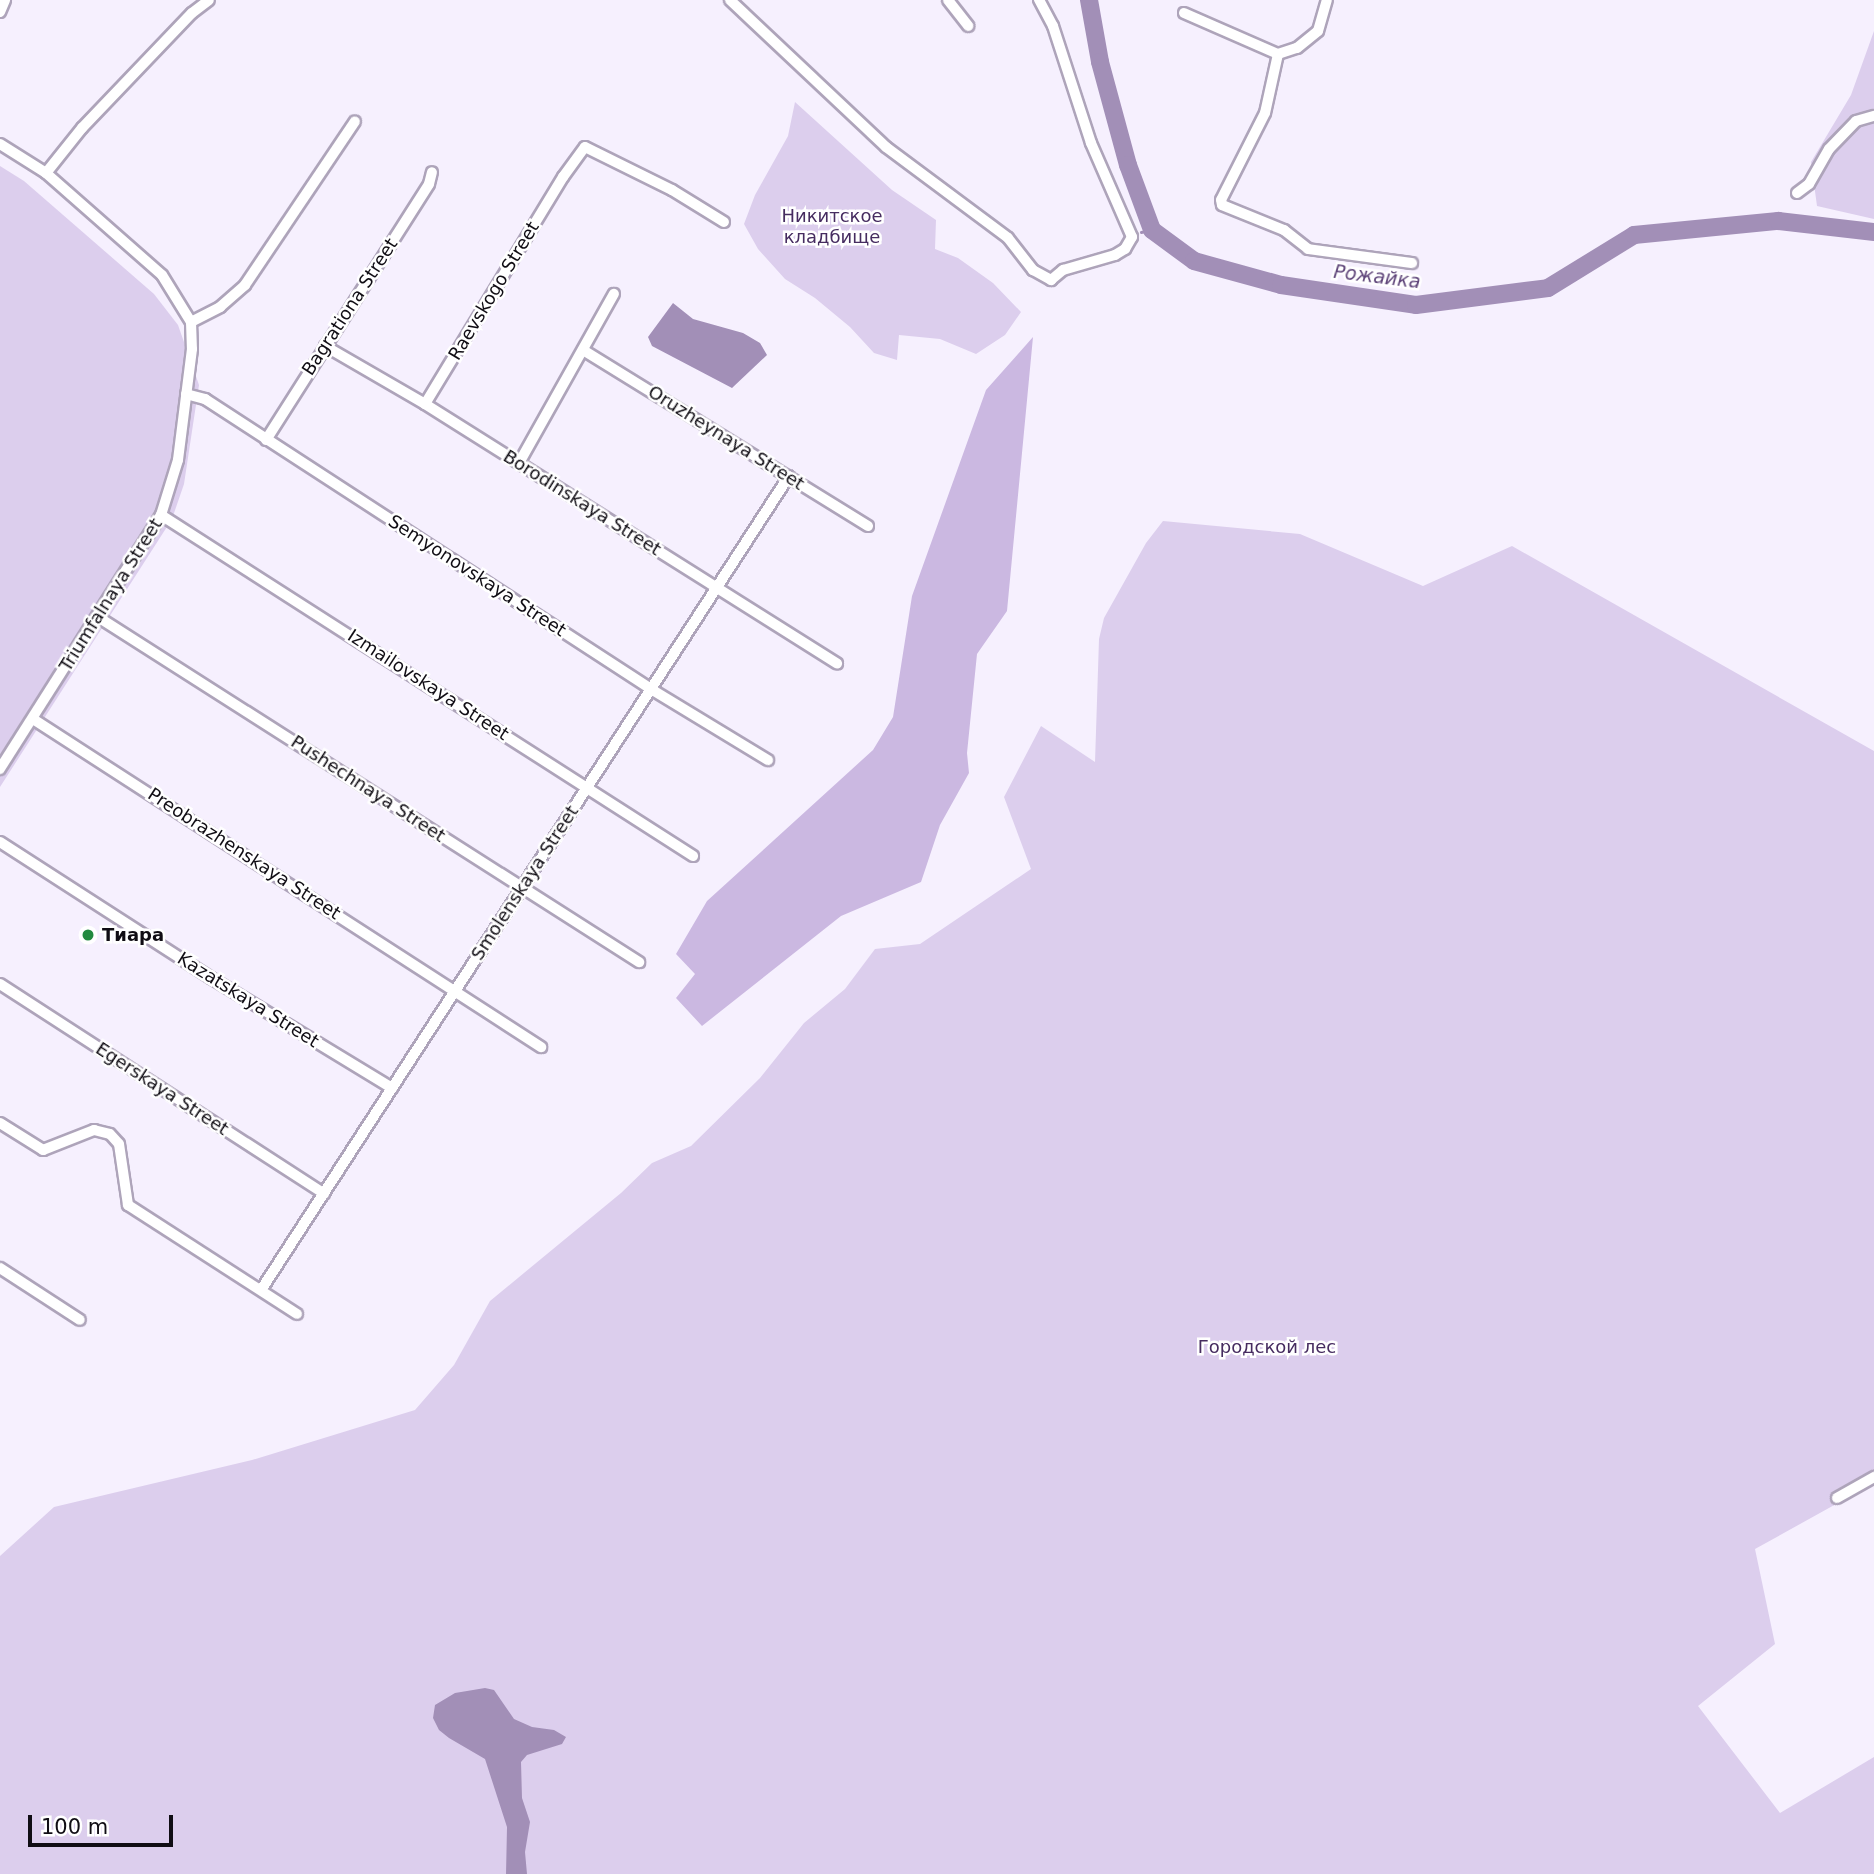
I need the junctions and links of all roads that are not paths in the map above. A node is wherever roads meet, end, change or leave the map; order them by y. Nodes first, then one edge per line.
1 (5, 0) edge
2 (209, 0) edge
3 (730, 0) edge
4 (948, 0) edge
5 (1039, 0) edge
6 (1327, 0) edge
7 (0, 12) edge
8 (1184, 13) dead end
9 (968, 26) dead end
10 (1278, 54) junction
11 (1874, 116) edge
12 (355, 121) dead end
13 (0, 144) edge
14 (432, 172) dead end
15 (46, 173) junction
16 (1797, 193) dead end
17 (724, 222) dead end
18 (1412, 263) dead end
19 (614, 294) dead end
20 (191, 322) junction
21 (325, 346) junction
22 (583, 350) junction
23 (186, 394) junction
24 (425, 404) junction
25 (266, 440) junction
26 (519, 463) junction
27 (789, 476) junction
28 (161, 514) junction
29 (868, 526) dead end
30 (717, 587) junction
31 (98, 617) junction
32 (837, 663) dead end
33 (651, 689) junction
34 (33, 719) junction
35 (768, 760) dead end
36 (0, 769) edge
37 (587, 787) junction
38 (0, 842) edge
39 (693, 856) dead end
40 (522, 887) junction
41 (639, 962) dead end
42 (0, 984) edge
43 (455, 990) junction
44 (541, 1047) dead end
45 (392, 1088) junction
46 (0, 1122) edge
47 (324, 1194) junction
48 (0, 1268) edge
49 (261, 1290) junction
50 (297, 1314) dead end
51 (80, 1320) dead end
52 (1874, 1477) edge
53 (1837, 1498) dead end

1 - 7 street
2 - 15 street
3 - 5 street
4 - 9 street
6 - 10 street
8 - 10 street
10 - 18 street
11 - 16 street
12 - 20 street
13 - 15 street
14 - 21 street, Bagrationa Street
15 - 20 street
17 - 24 street, Raevskogo Street
19 - 22 street
20 - 23 street, Triumfalnaya Street
21 - 24 street, Borodinskaya Street
21 - 25 street, Bagrationa Street
22 - 26 street
22 - 27 street, Oruzheynaya Street
23 - 25 street, Semyonovskaya Street
23 - 28 street, Triumfalnaya Street
24 - 26 street, Borodinskaya Street
25 - 33 street, Semyonovskaya Street
26 - 30 street, Borodinskaya Street
27 - 29 street, Oruzheynaya Street
27 - 30 street, Smolenskaya Street
28 - 31 street, Triumfalnaya Street
28 - 37 street, Izmailovskaya Street
30 - 32 street, Borodinskaya Street
30 - 33 street, Smolenskaya Street
31 - 34 street, Triumfalnaya Street
31 - 40 street, Pushechnaya Street
33 - 35 street, Semyonovskaya Street
33 - 37 street, Smolenskaya Street
34 - 36 street, Triumfalnaya Street
34 - 43 street, Preobrazhenskaya Street
37 - 39 street, Izmailovskaya Street
37 - 40 street, Smolenskaya Street
38 - 45 street, Kazatskaya Street
40 - 41 street, Pushechnaya Street
40 - 43 street, Smolenskaya Street
42 - 47 street, Egerskaya Street
43 - 44 street, Preobrazhenskaya Street
43 - 45 street, Smolenskaya Street
45 - 47 street, Smolenskaya Street
46 - 49 street
47 - 49 street, Smolenskaya Street
48 - 51 street
49 - 50 street
52 - 53 street

